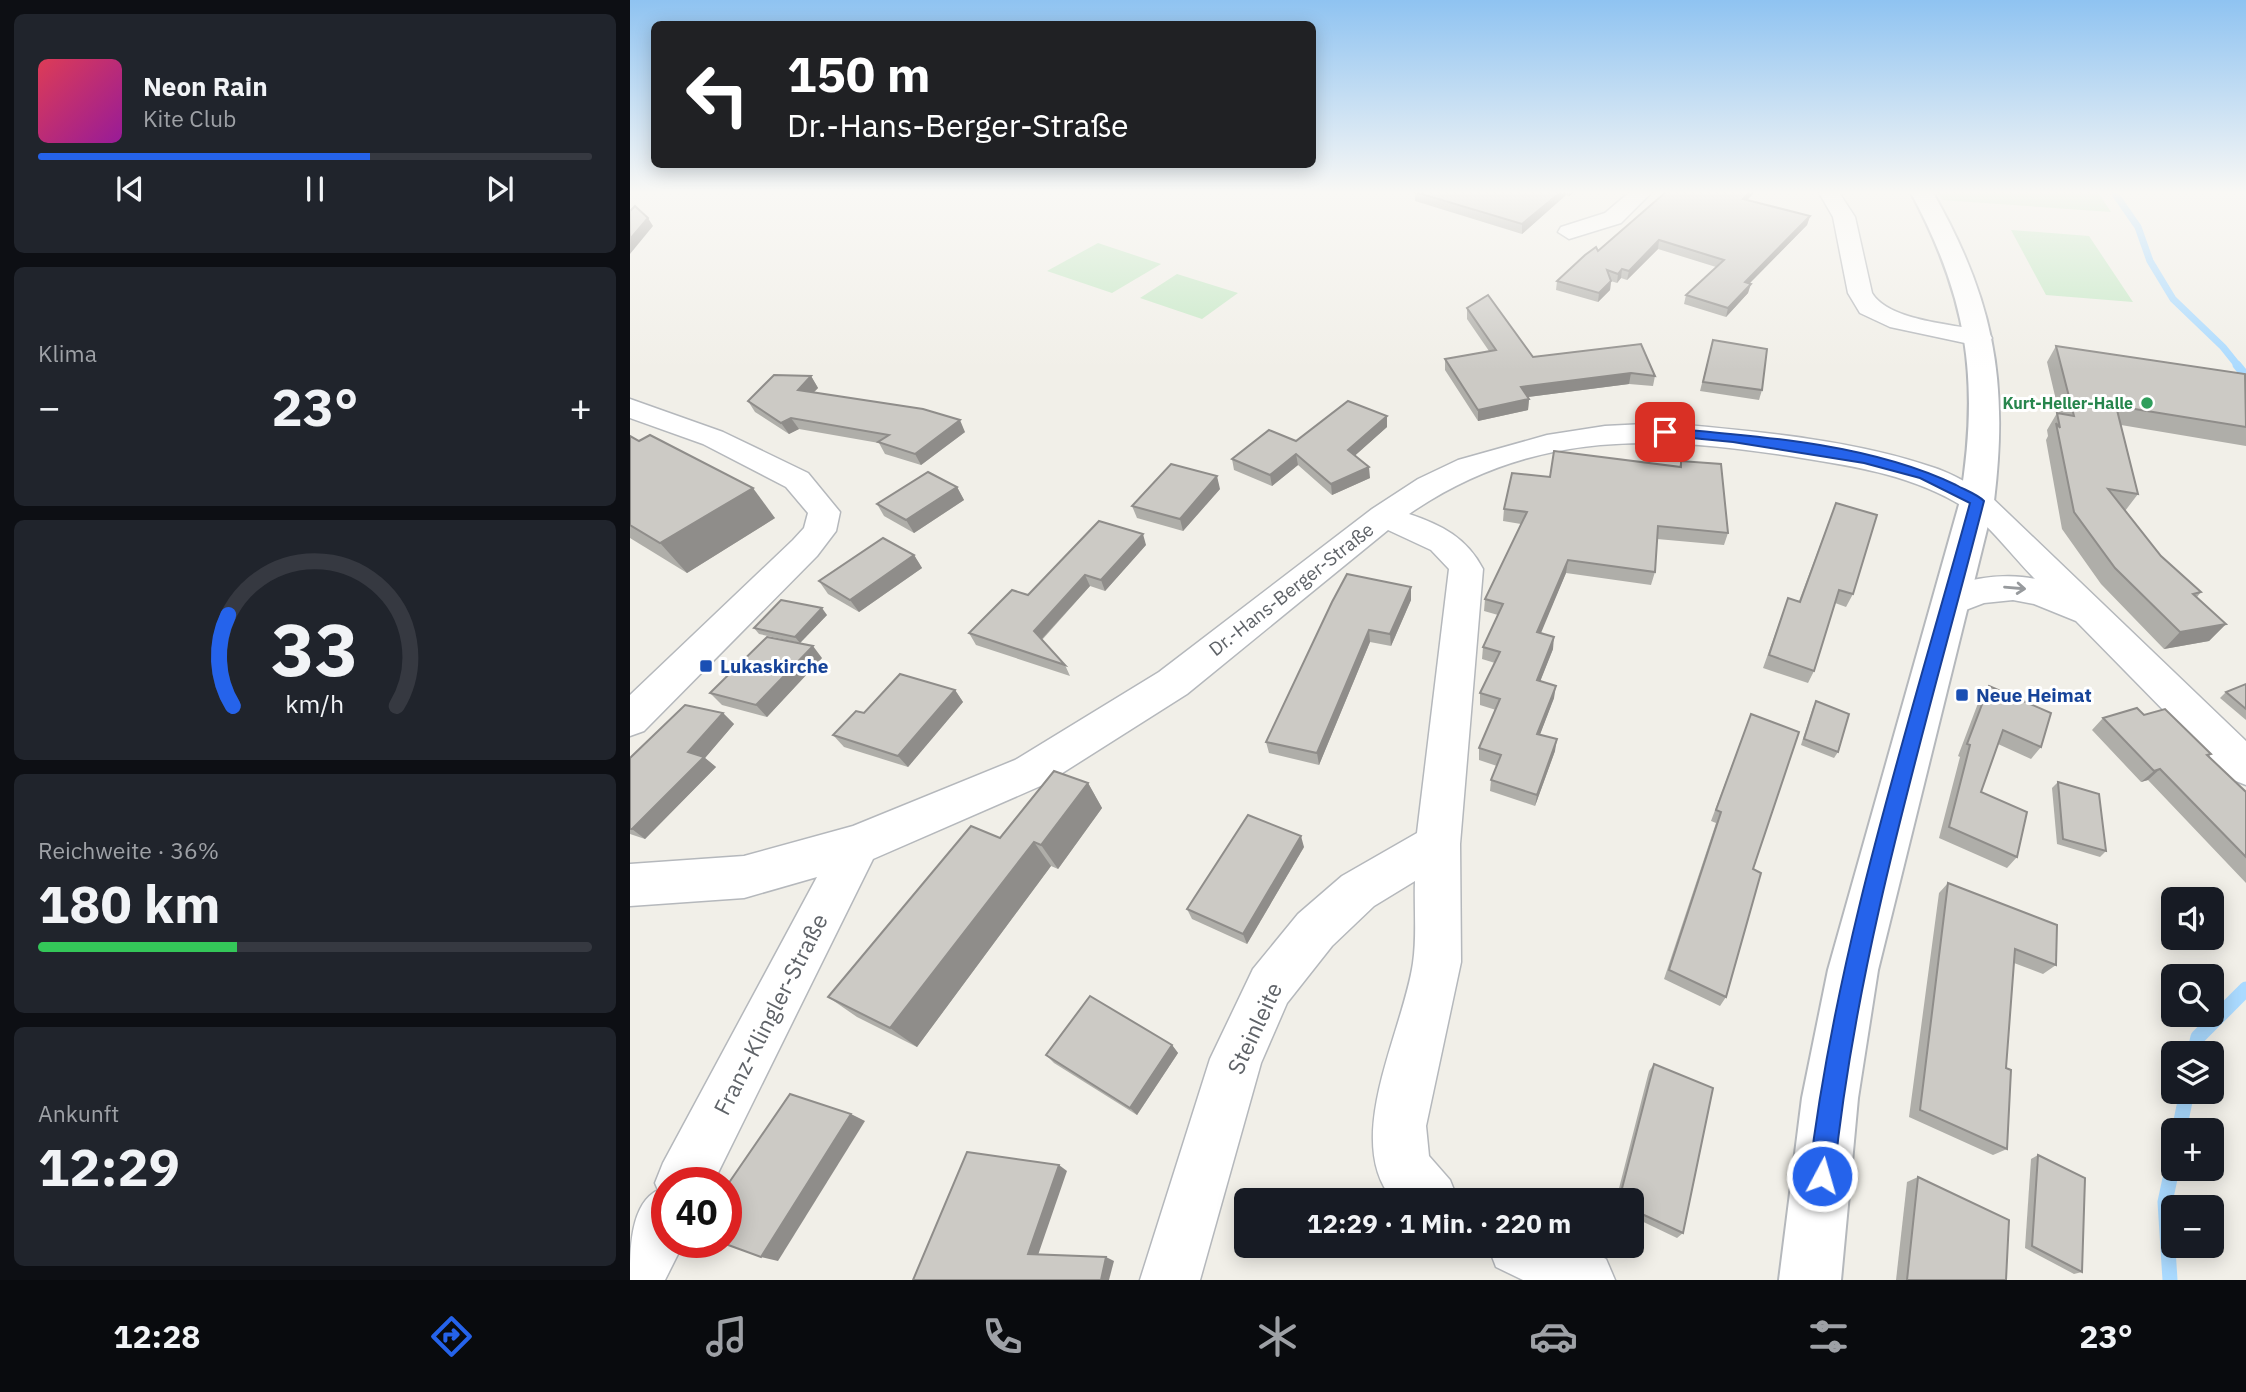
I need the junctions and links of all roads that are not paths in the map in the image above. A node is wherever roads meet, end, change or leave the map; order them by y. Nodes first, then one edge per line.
1 (1851, 251) edge
2 (1953, 251) edge
3 (1979, 338) junction
4 (630, 408) edge
5 (1977, 501) junction
6 (1383, 517) junction
7 (1950, 603) junction
8 (2097, 621) junction
9 (630, 720) edge
10 (2246, 767) edge
11 (1438, 844) junction
12 (857, 845) junction
13 (630, 885) edge
14 (691, 1167) edge
15 (1420, 1188) edge
16 (651, 1246) edge
17 (1541, 1258) edge
18 (633, 1280) edge
19 (1170, 1280) edge
20 (1585, 1280) edge
21 (1810, 1280) edge

1 - 3 street
2 - 3 street
3 - 5 street
4 - 9 street
5 - 6 street, Dr.-Hans-Berger-Straße
5 - 7 street
5 - 8 street, Dr.-Hans-Berger-Straße
6 - 11 street
6 - 12 street, Dr.-Hans-Berger-Straße
7 -> 8 street
7 - 21 street
8 - 10 street
11 - 15 street
11 - 19 street, Steinleite
12 - 13 street, Dr.-Hans-Berger-Straße
12 - 14 street, Franz-Klingler-Straße
16 - 18 street
17 - 20 street

